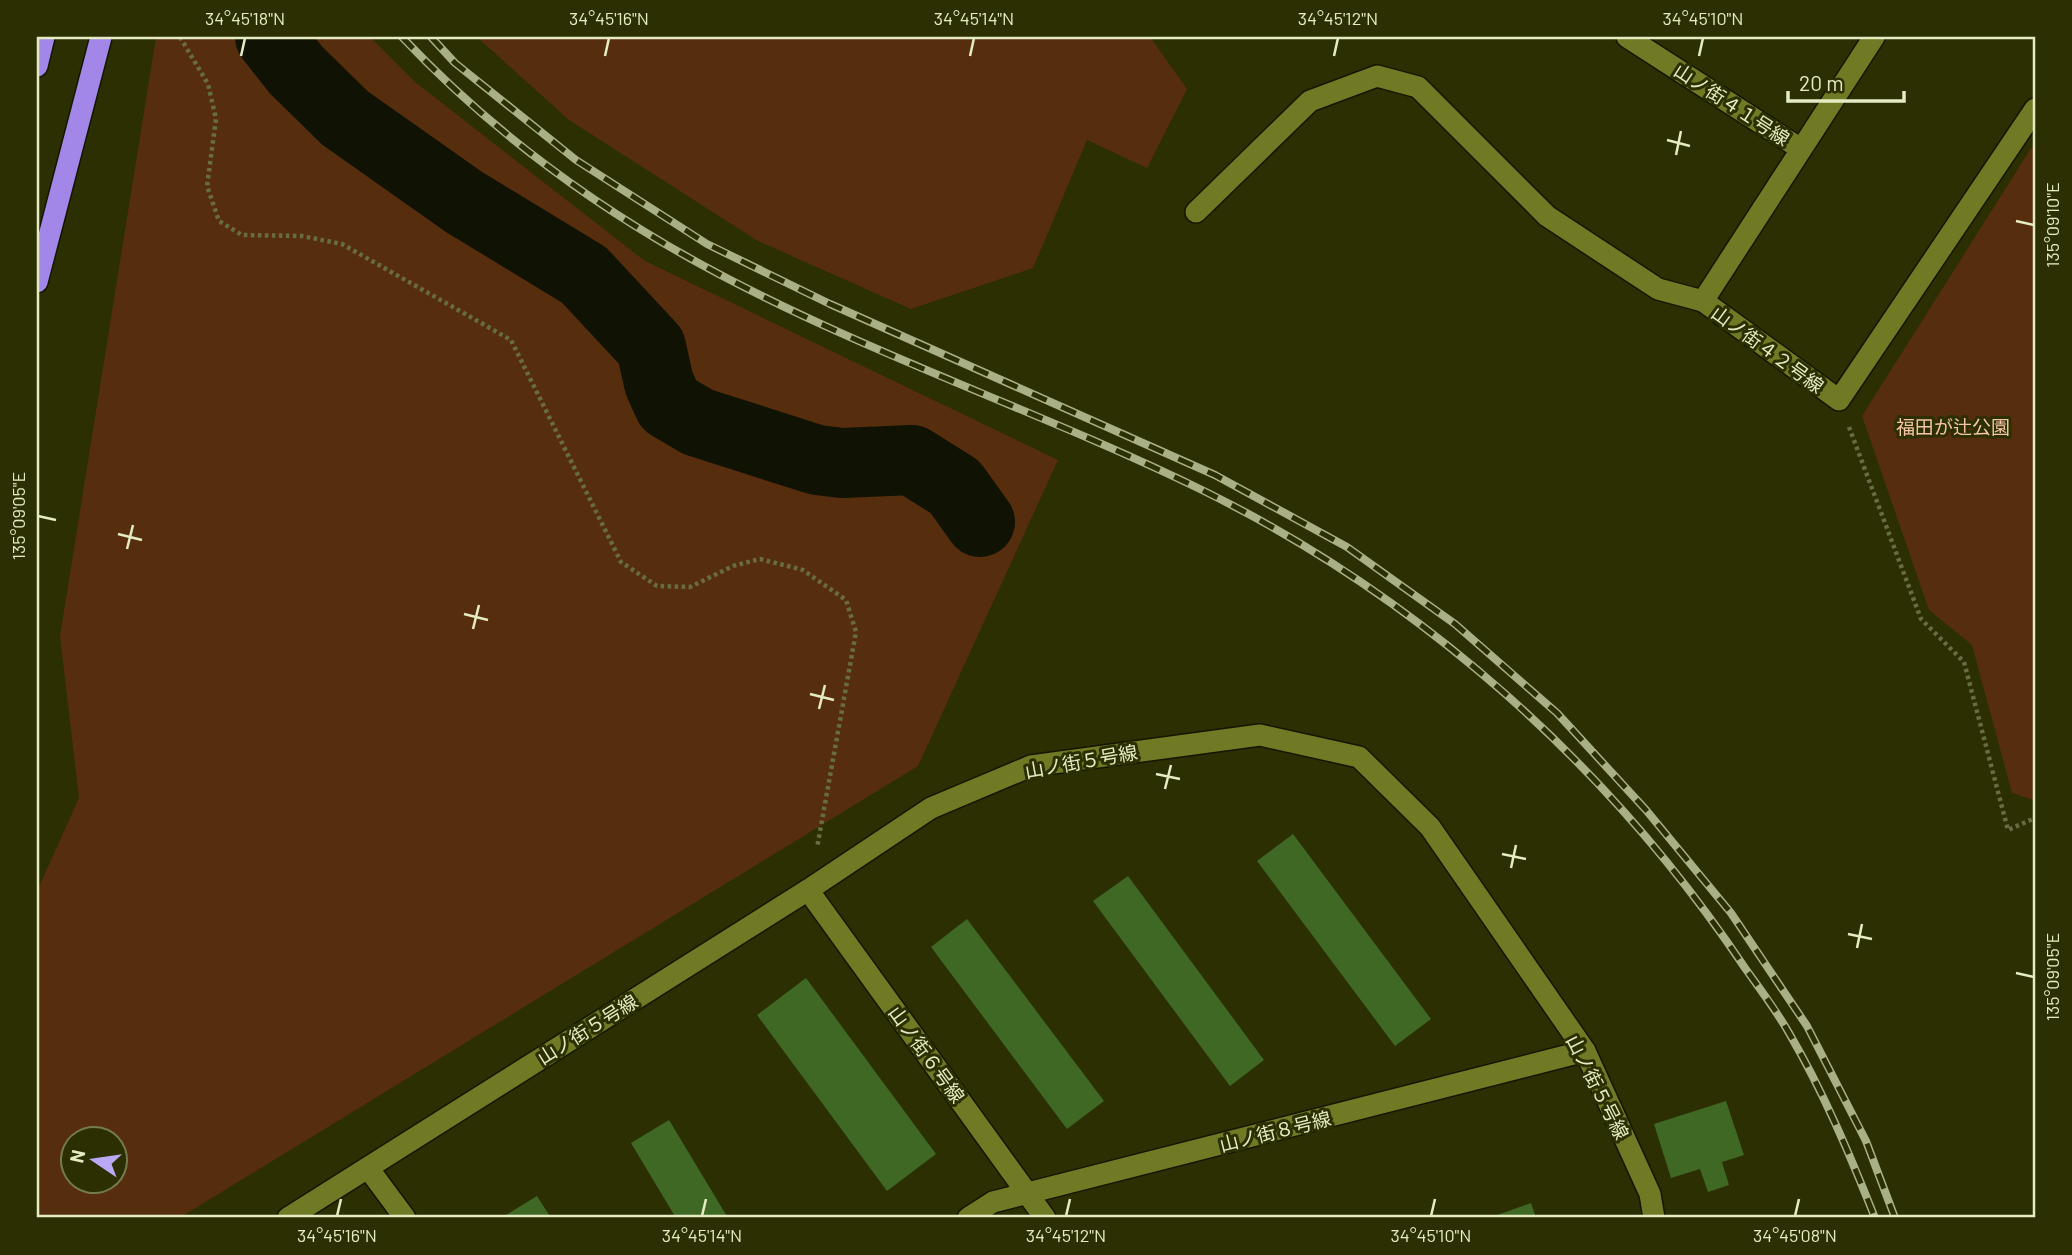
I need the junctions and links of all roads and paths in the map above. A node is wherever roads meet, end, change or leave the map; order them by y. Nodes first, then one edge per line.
1 (44, 37) edge
2 (102, 37) edge
3 (180, 37) edge
4 (1627, 37) edge
5 (1874, 37) edge
6 (37, 65) edge
7 (2035, 109) edge
8 (1801, 149) junction
9 (1196, 212) dead end
10 (37, 282) edge
11 (1703, 301) junction
12 (1839, 400) junction
13 (2035, 818) edge
14 (808, 890) junction
15 (1585, 1051) junction
16 (368, 1168) junction
17 (1028, 1193) junction
18 (288, 1218) edge
19 (405, 1218) edge
20 (968, 1218) edge
21 (1045, 1218) edge
22 (1654, 1218) edge

1 - 6 highway
2 - 10 highway
3 - 14 path
4 - 8 street, 山ノ街４１号線
5 - 8 street, 山ノ街４２号線
7 - 12 street, 山ノ街４２号線
8 - 11 street, 山ノ街４２号線
9 - 11 street
11 - 12 street, 山ノ街４２号線
12 - 13 path
14 - 15 street, 山ノ街５号線
14 - 16 street, 山ノ街５号線
14 - 17 street, 山ノ街６号線
15 - 17 street, 山ノ街８号線
15 - 22 street, 山ノ街５号線
16 - 18 street, 山ノ街５号線
16 - 19 street
17 - 20 street, 山ノ街８号線
17 - 21 street, 山ノ街６号線

